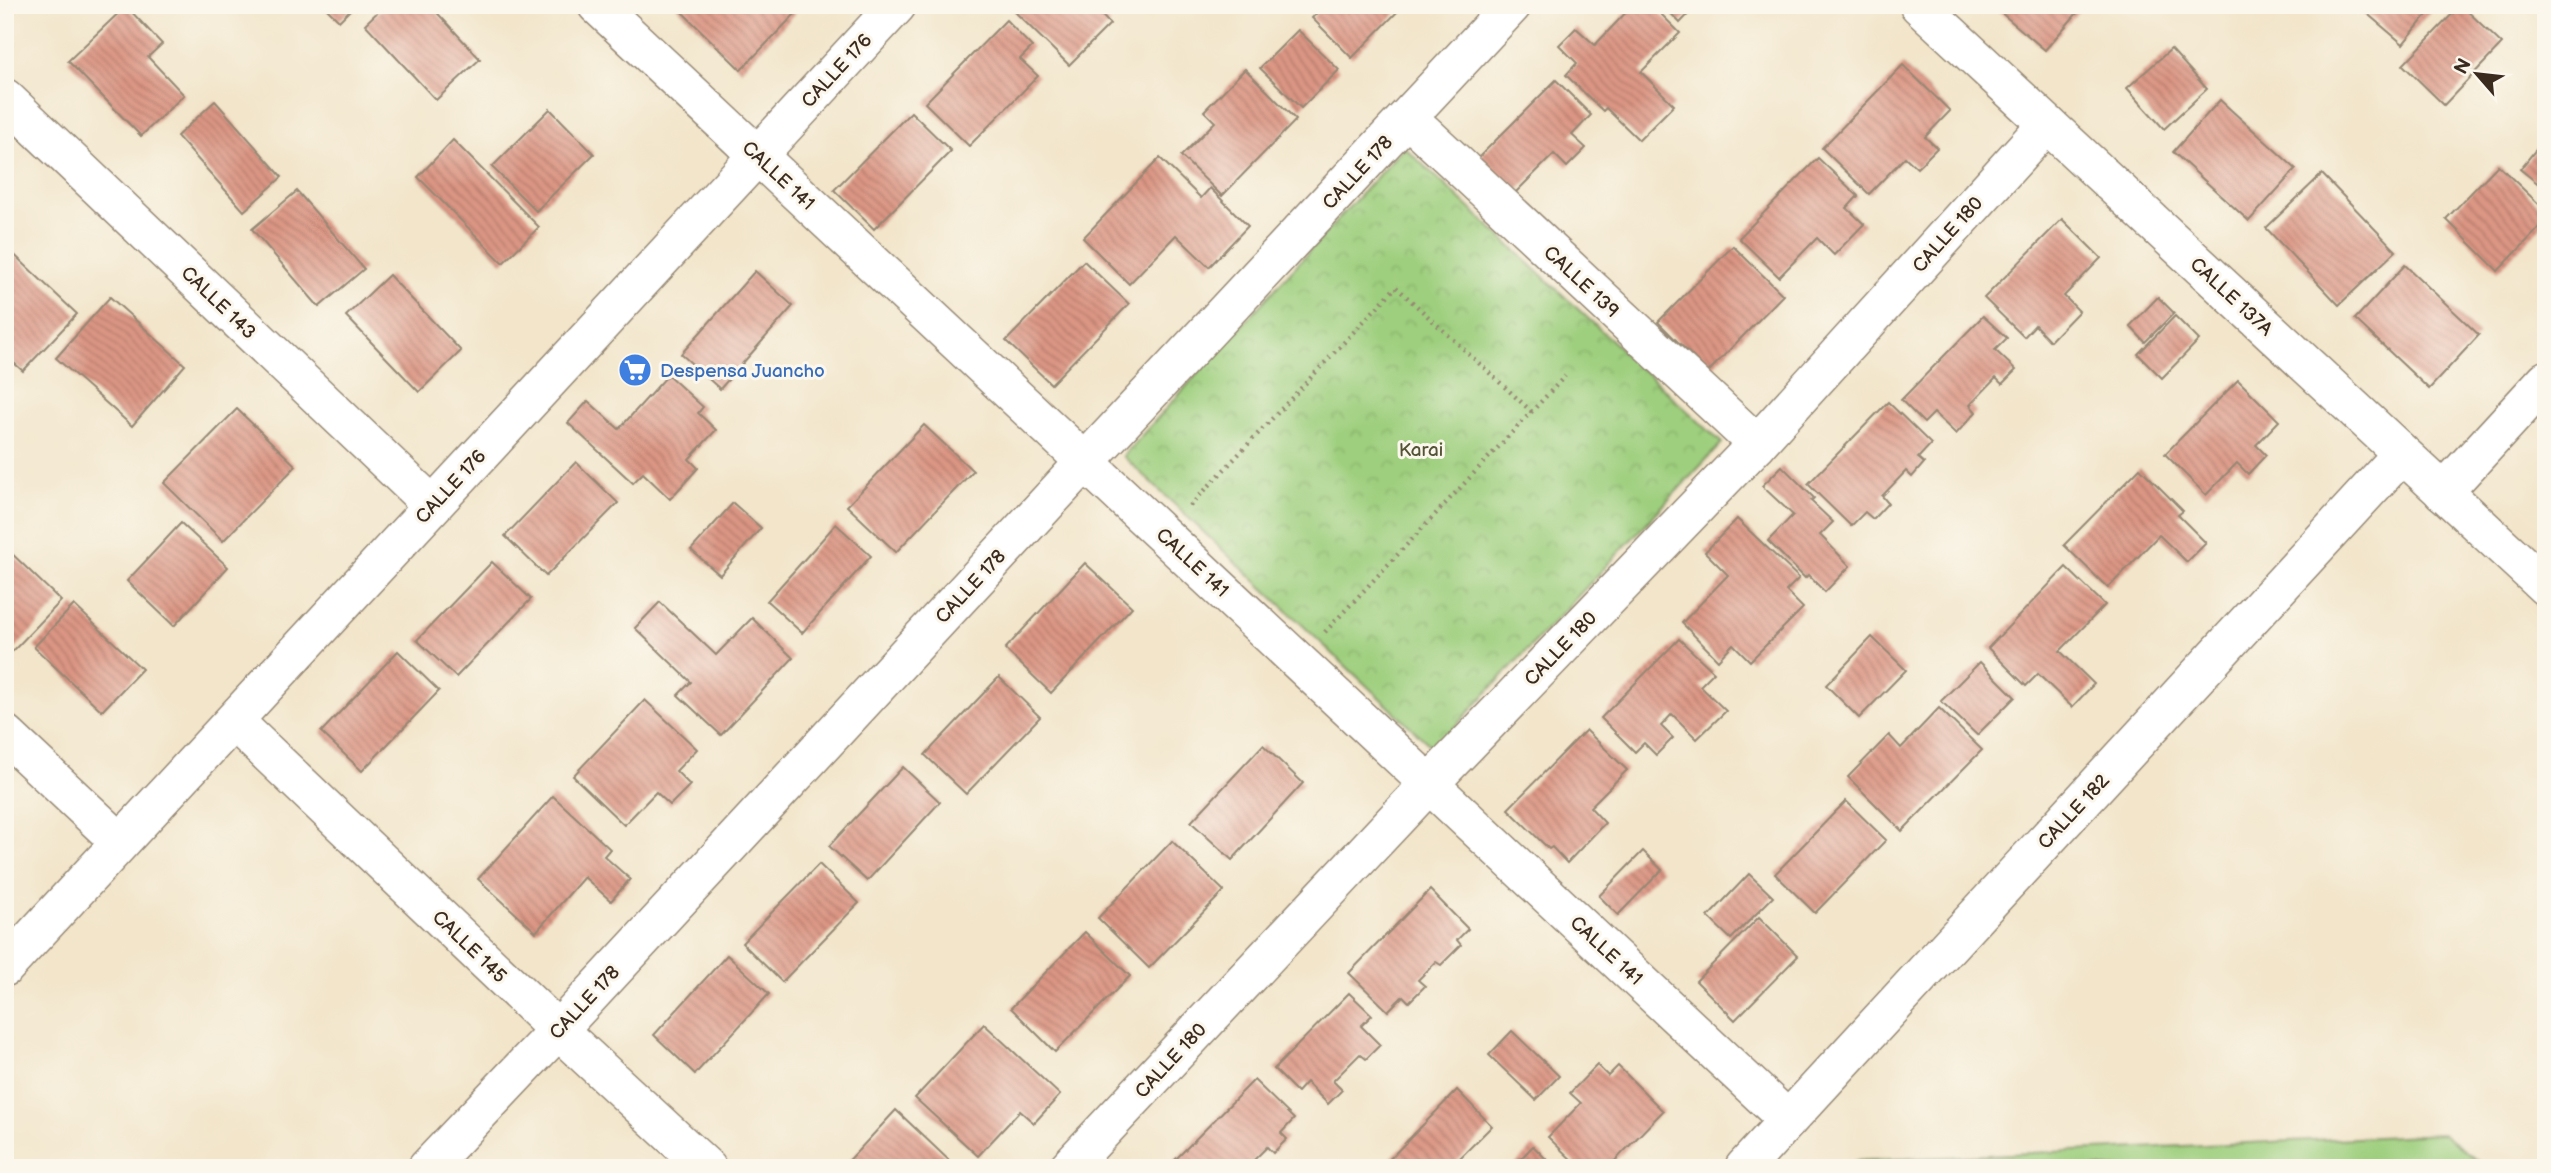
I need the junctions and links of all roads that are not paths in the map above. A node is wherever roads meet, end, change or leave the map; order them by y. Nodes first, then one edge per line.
1 (597, 5) edge
2 (897, 5) edge
3 (1513, 5) edge
4 (1919, 5) edge
5 (5, 98) edge
6 (1408, 118) junction
7 (2047, 124) junction
8 (757, 155) junction
9 (2546, 380) edge
10 (1757, 444) junction
11 (2402, 454) junction
12 (1085, 461) junction
13 (2443, 492) junction
14 (432, 505) junction
15 (2546, 587) edge
16 (234, 721) junction
17 (5, 734) edge
18 (1429, 784) junction
19 (120, 842) junction
20 (5, 967) edge
21 (558, 1030) junction
22 (1788, 1120) junction
23 (428, 1168) edge
24 (707, 1168) edge
25 (1068, 1168) edge
26 (1744, 1168) edge

1 - 8 street, CALLE 141
2 - 8 street, CALLE 176
3 - 6 street, CALLE 178
4 - 7 street, CALLE 137A
5 - 14 street, CALLE 143
6 - 10 street, CALLE 139
6 - 12 street, CALLE 178
7 - 10 street, CALLE 180
7 - 11 street, CALLE 137A
8 - 12 street, CALLE 141
8 - 14 street, CALLE 176
9 - 13 street
10 - 18 street, CALLE 180
11 - 13 street, CALLE 137A
11 - 22 street, CALLE 182
12 - 18 street, CALLE 141
12 - 21 street, CALLE 178
13 - 15 street, CALLE 137A
14 - 16 street, CALLE 176
16 - 19 street, CALLE 176
16 - 21 street, CALLE 145
17 - 19 street
18 - 22 street, CALLE 141
18 - 25 street, CALLE 180
19 - 20 street, CALLE 176
21 - 23 street, CALLE 178
21 - 24 street, CALLE 145
22 - 26 street, CALLE 182

